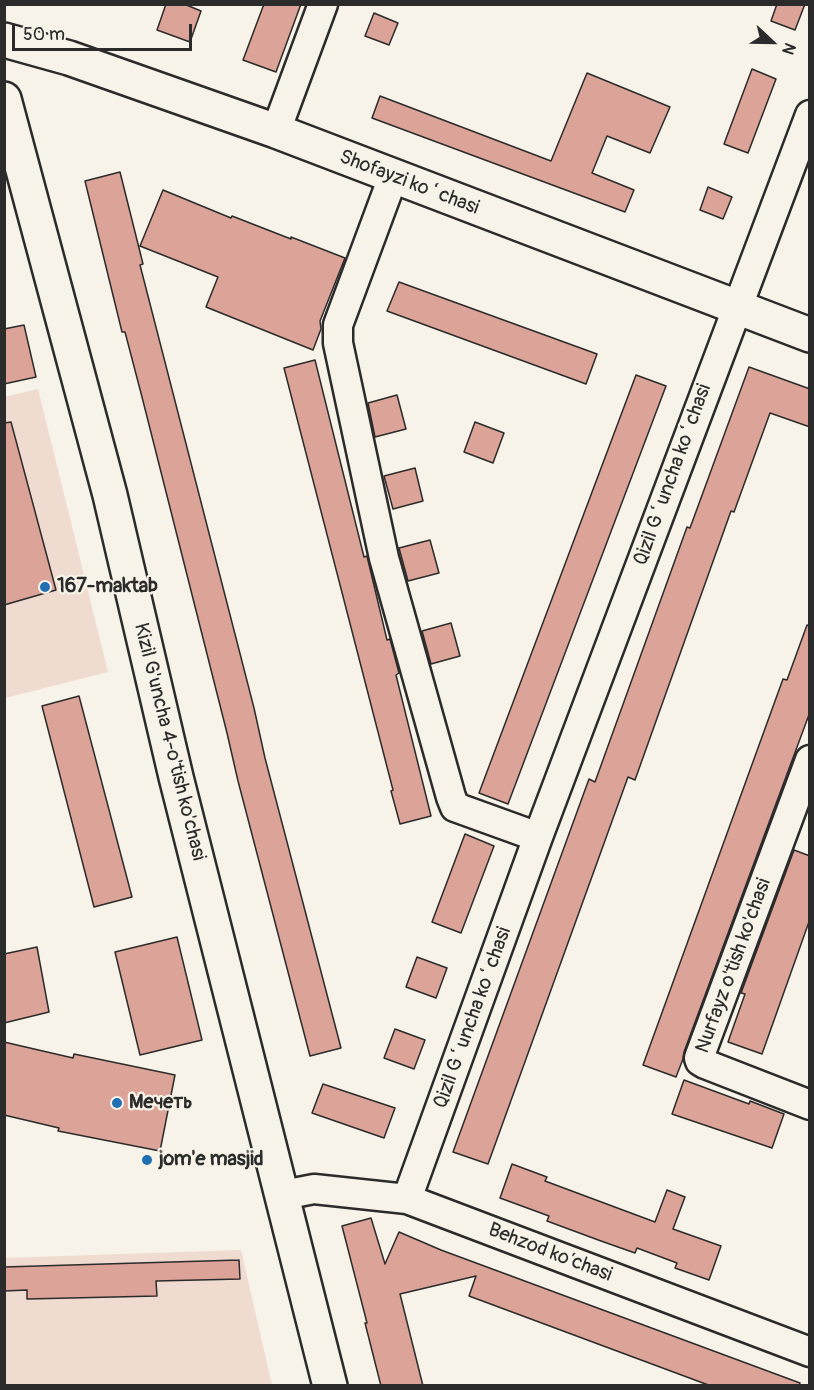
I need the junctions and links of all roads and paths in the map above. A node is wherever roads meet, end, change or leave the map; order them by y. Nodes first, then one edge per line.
1 (323, 4) edge
2 (4, 40) edge
3 (4, 99) edge
4 (810, 115) edge
5 (276, 131) junction
6 (393, 177) junction
7 (736, 308) junction
8 (810, 335) edge
9 (810, 760) edge
10 (538, 837) junction
11 (810, 1105) edge
12 (283, 1195) junction
13 (407, 1199) junction
14 (810, 1352) edge
15 (330, 1386) edge

1 - 5 street
2 - 5 street, Shofayzi koʻchasi
3 - 12 street, Kizil G'uncha 4-o'tish ko'chasi
4 - 7 street, Qizil Gʻuncha koʻchasi
5 - 6 street, Shofayzi koʻchasi
6 - 7 street, Shofayzi koʻchasi
6 - 10 street
7 - 8 street, Shofayzi koʻchasi
7 - 10 street, Qizil Gʻuncha koʻchasi
9 - 11 street, Nurfayz o'tish ko'chasi
10 - 13 street, Qizil Gʻuncha koʻchasi
12 - 13 street, Behzod ko‘chasi
12 - 15 street, Kizil G'uncha 4-o'tish ko'chasi
13 - 14 street, Behzod ko‘chasi

